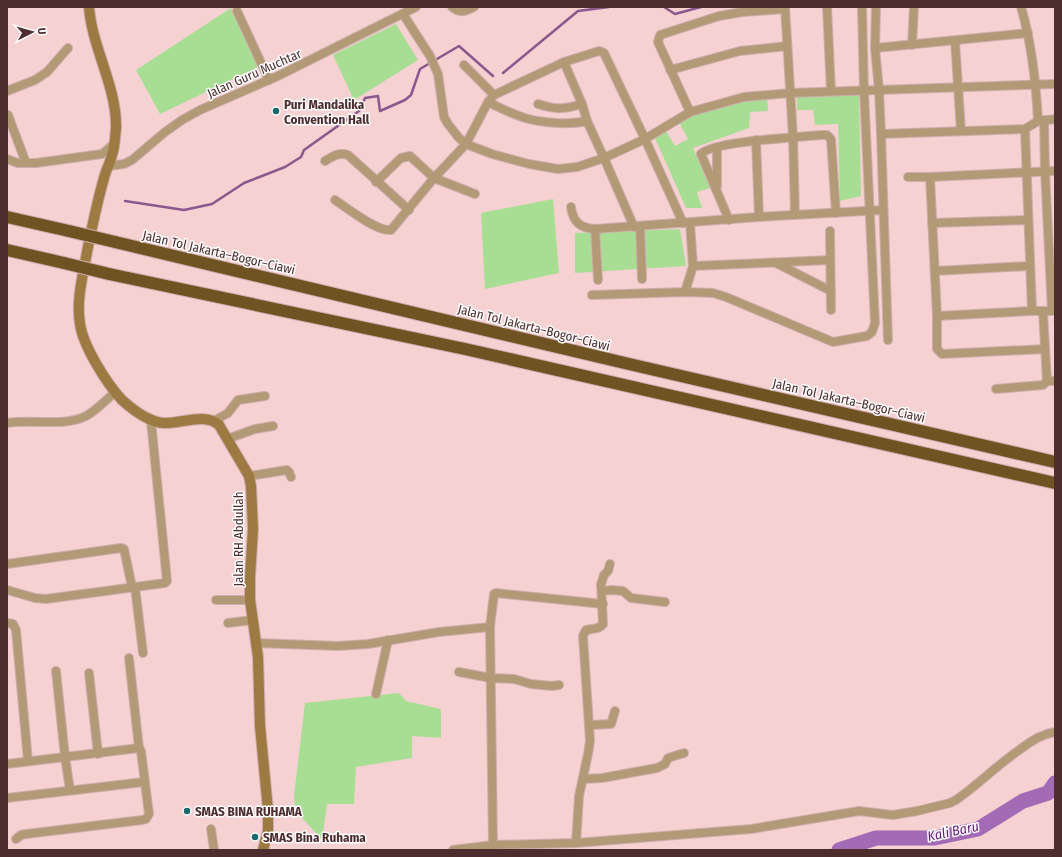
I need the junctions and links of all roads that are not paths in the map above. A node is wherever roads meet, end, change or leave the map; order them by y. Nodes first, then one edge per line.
1 (89, 7) edge
2 (416, 7) edge
3 (452, 7) edge
4 (474, 7) edge
5 (827, 7) edge
6 (862, 7) edge
7 (876, 7) edge
8 (914, 7) edge
9 (1021, 7) edge
10 (785, 8) edge
11 (238, 10) dead end
12 (403, 14) junction
13 (1028, 33) junction
14 (956, 41) junction
15 (912, 45) junction
16 (787, 46) junction
17 (68, 48) dead end
18 (875, 48) junction
19 (564, 62) junction
20 (464, 64) dead end
21 (670, 70) junction
22 (269, 80) junction
23 (1036, 84) junction
24 (1055, 84) edge
25 (958, 87) junction
26 (879, 90) junction
27 (7, 91) edge
28 (831, 91) junction
29 (864, 91) junction
30 (790, 93) junction
31 (494, 95) junction
32 (488, 102) junction
33 (538, 104) dead end
34 (582, 104) junction
35 (690, 112) junction
36 (8, 115) dead end
37 (1055, 119) edge
38 (587, 121) junction
39 (1041, 121) junction
40 (1025, 129) junction
41 (961, 131) junction
42 (881, 134) junction
43 (793, 137) junction
44 (645, 139) junction
45 (756, 140) junction
46 (115, 143) junction
47 (466, 144) junction
48 (717, 148) junction
49 (604, 158) junction
50 (7, 159) edge
51 (325, 161) dead end
52 (26, 163) junction
53 (108, 166) junction
54 (1045, 171) junction
55 (1055, 171) edge
56 (1027, 172) junction
57 (908, 177) dead end
58 (930, 177) junction
59 (434, 178) junction
60 (376, 182) junction
61 (716, 189) junction
62 (475, 194) dead end
63 (335, 200) dead end
64 (571, 206) dead end
65 (409, 210) junction
66 (883, 210) junction
67 (869, 211) junction
68 (836, 212) junction
69 (795, 215) junction
70 (8, 217) edge
71 (759, 217) junction
72 (1051, 219) edge
73 (729, 220) junction
74 (1028, 220) junction
75 (686, 223) junction
76 (932, 223) junction
77 (637, 227) junction
78 (595, 229) junction
79 (830, 231) dead end
80 (7, 250) edge
81 (830, 260) junction
82 (776, 263) junction
83 (1052, 265) edge
84 (693, 266) junction
85 (1029, 266) junction
86 (935, 271) junction
87 (642, 279) dead end
88 (598, 280) dead end
89 (831, 290) junction
90 (686, 292) junction
91 (592, 295) dead end
92 (831, 310) dead end
93 (1032, 311) junction
94 (1053, 311) edge
95 (1043, 312) junction
96 (937, 316) junction
97 (888, 340) dead end
98 (1045, 349) junction
99 (1051, 381) edge
100 (996, 389) dead end
101 (115, 392) junction
102 (265, 396) dead end
103 (151, 421) junction
104 (214, 421) junction
105 (7, 423) edge
106 (273, 426) dead end
107 (227, 439) junction
108 (978, 444) junction
109 (1055, 462) edge
110 (974, 466) junction
111 (249, 476) junction
112 (291, 477) dead end
113 (1055, 483) edge
114 (7, 564) edge
115 (610, 564) dead end
116 (133, 587) junction
117 (7, 590) edge
118 (602, 591) junction
119 (216, 600) dead end
120 (250, 600) junction
121 (665, 602) dead end
122 (602, 604) junction
123 (253, 620) junction
124 (7, 623) edge
125 (228, 623) dead end
126 (490, 626) junction
127 (388, 640) junction
128 (256, 643) junction
129 (143, 654) dead end
130 (129, 658) dead end
131 (56, 671) dead end
132 (459, 672) dead end
133 (89, 674) dead end
134 (491, 678) junction
135 (559, 685) dead end
136 (376, 694) dead end
137 (615, 711) dead end
138 (589, 725) junction
139 (1055, 732) edge
140 (139, 748) junction
141 (684, 753) dead end
142 (98, 754) junction
143 (65, 758) junction
144 (28, 761) junction
145 (7, 764) edge
146 (583, 779) junction
147 (144, 782) junction
148 (70, 790) junction
149 (7, 798) edge
150 (211, 829) dead end
151 (16, 839) dead end
152 (576, 843) junction
153 (493, 845) junction
154 (214, 850) edge
155 (263, 850) edge
156 (453, 850) edge

1 - 46 street
2 - 12 street, Jalan Guru Muchtar
3 - 4 street
5 - 28 street
6 - 29 street
7 - 18 street
8 - 15 street
9 - 13 street
10 - 16 street
10 - 21 street
11 - 22 street
12 - 22 street, Jalan Guru Muchtar
12 - 47 street
13 - 14 street
13 - 23 street
14 - 15 street
14 - 25 street
15 - 18 street
16 - 21 street
16 - 30 street
17 - 27 street
18 - 26 street
19 - 31 street
19 - 34 street
19 - 44 street
20 - 31 street
21 - 35 street
22 - 53 street, Jalan Guru Muchtar
23 - 24 street
23 - 25 street
23 - 39 street
25 - 26 street
25 - 41 street
26 - 29 street
26 - 42 street
28 - 29 street
28 - 30 street
29 - 67 street
30 - 35 street
30 - 43 street
31 - 32 street
32 - 38 street
32 - 47 street
33 - 34 street
34 - 38 street
35 - 44 street
36 - 52 street
37 - 39 street
38 - 49 street
39 - 40 street
39 - 54 street
40 - 41 street
40 - 56 street
41 - 42 street
42 - 66 street
43 - 45 street
43 - 68 street
43 - 69 street
44 - 49 street
44 - 75 street
45 - 48 street
45 - 71 street
46 - 52 street
46 - 53 street
47 - 49 street
47 - 59 street
48 - 61 street
48 - 61 street
49 - 77 street
50 - 52 street
51 - 60 street
53 - 101 street
54 - 55 street
54 - 56 street
54 - 72 street
56 - 58 street
56 - 74 street
57 - 58 street
58 - 76 street
59 - 60 street
59 - 62 street
59 - 65 street
60 - 65 street
61 - 73 street
63 - 65 street
64 - 78 street
66 - 67 street
66 - 97 street
67 - 68 street
67 - 90 street
68 - 69 street
69 - 71 street
70 - 108 highway, Jalan Tol Jakarta–Bogor–Ciawi, bridge
71 - 73 street
72 - 83 street
73 - 75 street
74 - 76 street
74 - 85 street
75 - 77 street
75 - 84 street
76 - 86 street
77 - 78 street
77 - 87 street
78 - 88 street
79 - 81 street
80 - 110 highway, bridge
81 - 82 street
81 - 89 street
82 - 84 street
82 - 89 street
83 - 94 street
84 - 90 street
85 - 86 street
85 - 93 street
86 - 96 street
89 - 92 street
90 - 91 street
93 - 95 street
93 - 96 street
94 - 95 street
95 - 98 street
96 - 98 street
98 - 99 street
99 - 100 street
101 - 103 street
101 - 105 street
102 - 104 street
103 - 104 street
103 - 116 street
104 - 107 street, Jalan RH Abdullah
106 - 107 street
107 - 111 street, Jalan RH Abdullah
108 - 109 highway, Jalan Tol Jakarta–Bogor–Ciawi
108 - 110 highway
110 - 113 highway
111 - 112 street
111 - 120 street, Jalan RH Abdullah
114 - 116 street
115 - 118 street
116 - 117 street
116 - 129 street
118 - 121 street
118 - 122 street
119 - 120 street
120 - 123 street, Jalan RH Abdullah
122 - 126 street
122 - 138 street
123 - 125 street
123 - 128 street, Jalan RH Abdullah
124 - 144 street
126 - 127 street
126 - 134 street
127 - 128 street
127 - 136 street
128 - 155 street, Jalan RH Abdullah
130 - 140 street
131 - 143 street
132 - 134 street
133 - 142 street
134 - 135 street
134 - 153 street
137 - 138 street
138 - 146 street
139 - 152 street
140 - 142 street
140 - 147 street
141 - 146 street
142 - 143 street
143 - 144 street
143 - 148 street
144 - 145 street
146 - 152 street
147 - 148 street
147 - 151 street
148 - 149 street
150 - 154 street
152 - 153 street
153 - 156 street

